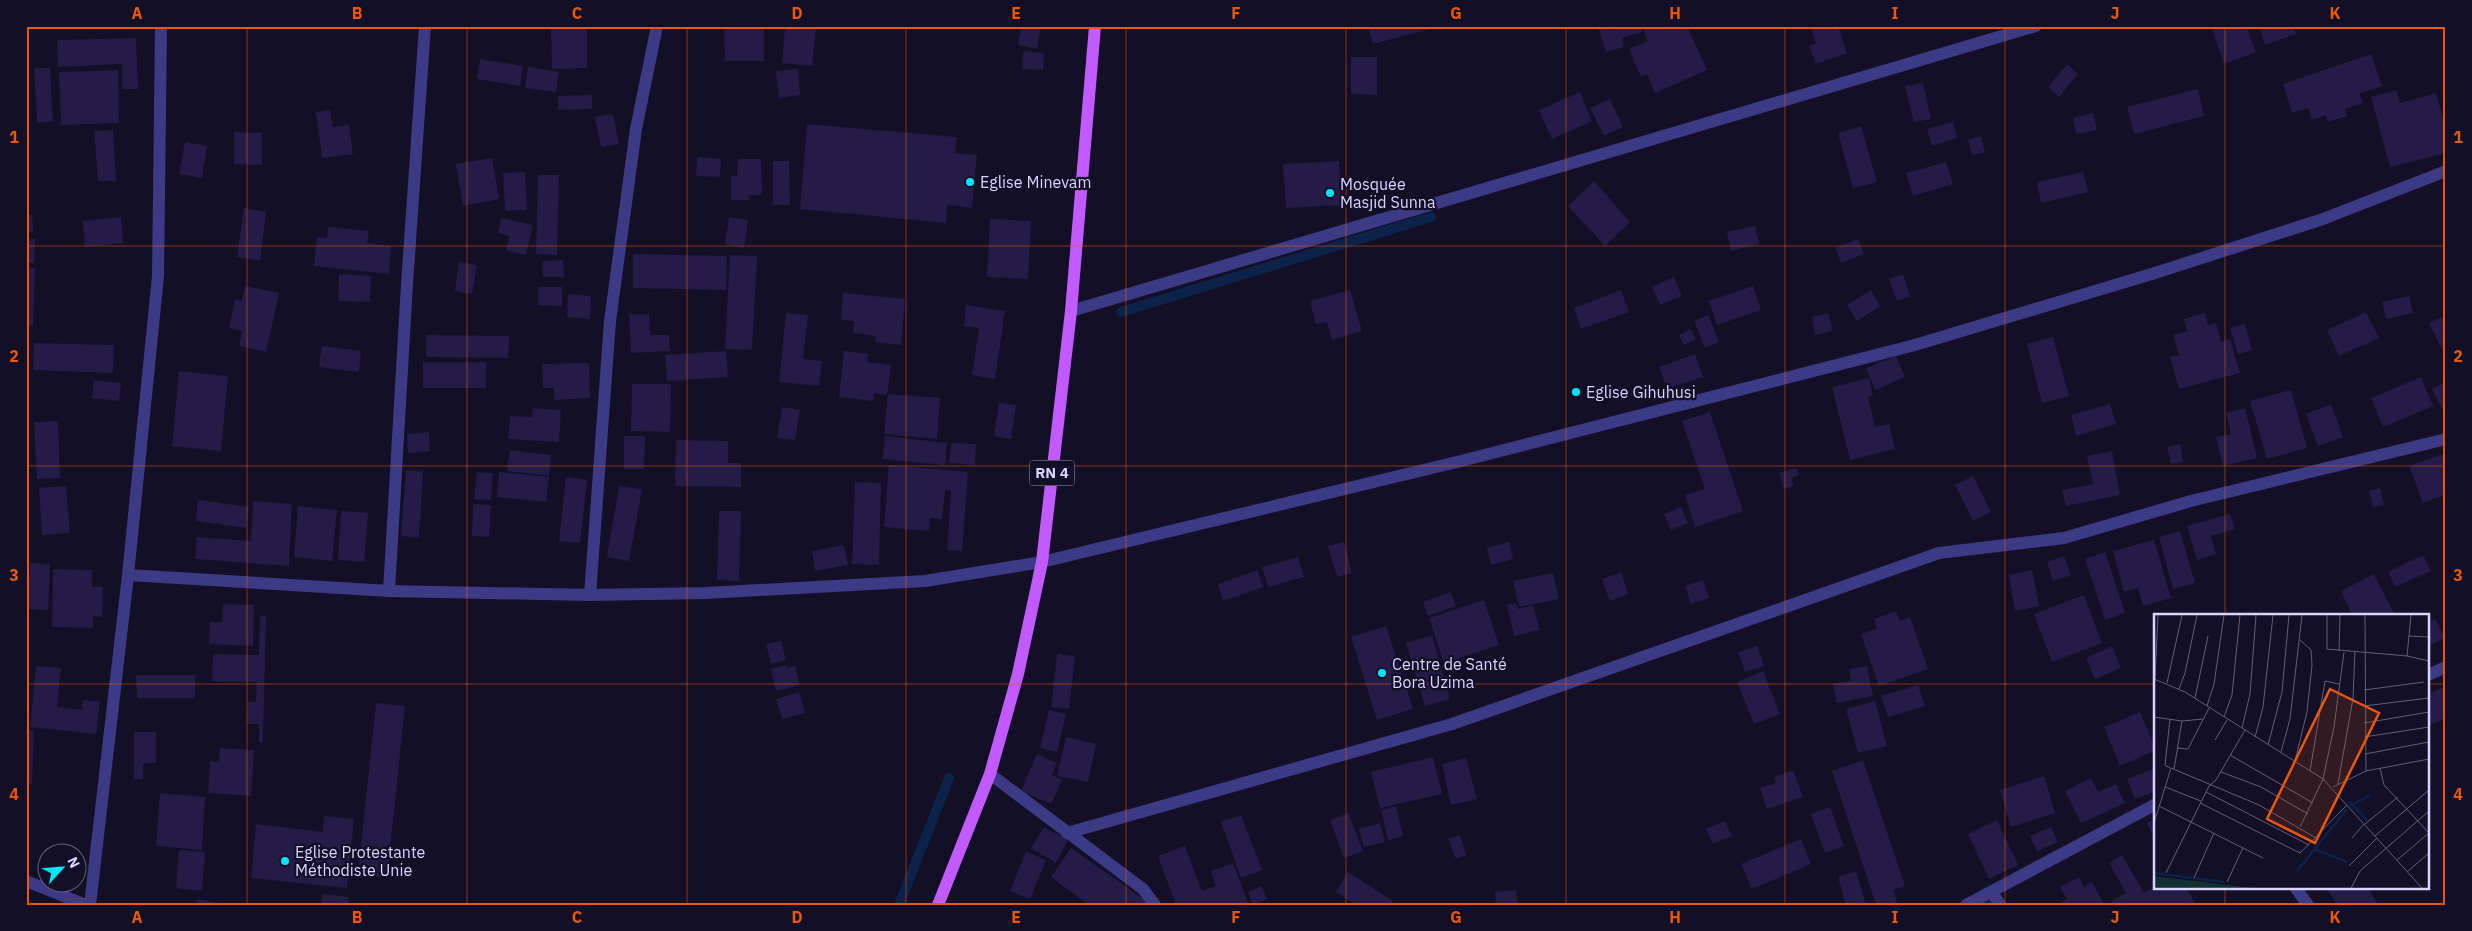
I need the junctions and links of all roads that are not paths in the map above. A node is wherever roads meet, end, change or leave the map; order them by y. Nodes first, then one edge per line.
1 (161, 26) edge
2 (425, 26) edge
3 (657, 26) edge
4 (1095, 26) edge
5 (2036, 26) edge
6 (2446, 171) edge
7 (1072, 311) junction
8 (2446, 439) edge
9 (1042, 562) junction
10 (128, 575) junction
11 (390, 591) junction
12 (590, 596) junction
13 (2446, 667) edge
14 (2430, 674) edge
15 (990, 774) junction
16 (2154, 805) edge
17 (1067, 833) junction
18 (26, 881) edge
19 (2296, 888) edge
20 (1992, 892) junction
21 (86, 905) edge
22 (90, 905) edge
23 (938, 905) edge
24 (1156, 905) edge
25 (1966, 905) edge
26 (2000, 905) edge
27 (2308, 905) edge

1 - 10 street
2 - 11 street
3 - 12 street
4 - 7 main road, RN 4
5 - 7 street
6 - 9 street
7 - 9 main road, RN 4
8 - 17 street
9 - 12 street
9 - 15 main road, RN 4
10 - 11 street
10 - 22 street
11 - 12 street
13 - 14 street
15 - 17 street
15 - 23 main road, RN 4
16 - 20 street
17 - 24 street
18 - 21 street
19 - 27 street
20 - 25 street
20 - 26 street

